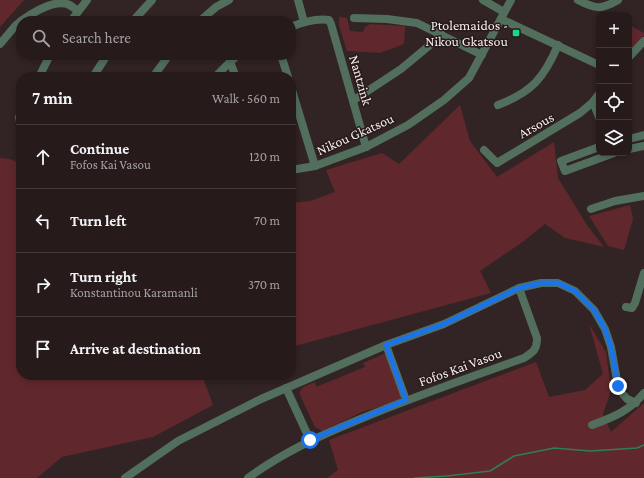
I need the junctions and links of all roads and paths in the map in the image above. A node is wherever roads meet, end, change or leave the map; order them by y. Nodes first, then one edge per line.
1 (87, 0) edge
2 (152, 0) edge
3 (229, 0) edge
4 (298, 0) edge
5 (483, 0) edge
6 (511, 0) edge
7 (578, 0) edge
8 (618, 0) edge
9 (78, 11) junction
10 (503, 15) junction
11 (28, 16) edge
12 (74, 16) edge
13 (138, 16) edge
14 (206, 16) edge
15 (354, 18) dead end
16 (304, 22) junction
17 (16, 25) edge
18 (296, 25) edge
19 (442, 35) junction
20 (644, 41) edge
21 (0, 44) edge
22 (558, 45) junction
23 (632, 54) edge
24 (482, 55) junction
25 (48, 60) edge
26 (104, 60) edge
27 (165, 60) edge
28 (232, 60) edge
29 (283, 60) edge
30 (230, 62) junction
31 (596, 64) edge
32 (42, 72) edge
33 (96, 72) edge
34 (157, 72) edge
35 (220, 72) edge
36 (234, 72) edge
37 (286, 72) edge
38 (596, 98) edge
39 (354, 100) junction
40 (593, 102) junction
41 (296, 103) edge
42 (498, 106) dead end
43 (596, 110) edge
44 (644, 135) edge
45 (632, 138) edge
46 (644, 146) edge
47 (366, 147) junction
48 (596, 148) edge
49 (632, 148) edge
50 (484, 150) dead end
51 (606, 156) edge
52 (315, 166) junction
53 (296, 169) edge
54 (644, 196) edge
55 (591, 208) dead end
56 (644, 273) edge
57 (519, 288) junction
58 (626, 307) dead end
59 (386, 345) junction
60 (286, 388) junction
61 (644, 393) edge
62 (406, 400) junction
63 (636, 403) junction
64 (592, 425) dead end
65 (310, 440) junction
66 (124, 478) edge
67 (248, 478) edge

1 - 9 street
2 - 13 street
3 - 14 street
4 - 16 street
5 - 10 street
6 - 10 street, Nikou Gkatsou
7 - 8 street
9 - 11 street
9 - 12 street
10 - 22 street
10 - 24 street, Nikou Gkatsou
15 - 19 street
16 - 18 street
16 - 39 street, Nantzink
17 - 21 street
19 - 24 street
19 - 39 street
20 - 23 street
22 - 31 street
22 - 42 street
24 - 47 street, Nikou Gkatsou
25 - 32 street
26 - 33 street
27 - 34 street
28 - 30 street
29 - 37 street
30 - 35 street
30 - 36 street
38 - 40 street, Arsous
39 - 47 street, Nantzink
40 - 43 street
40 - 50 street, Arsous
41 - 52 street
44 - 45 street
46 - 49 street
47 - 52 street, Nikou Gkatsou
48 - 51 street
52 - 53 street, Nikou Gkatsou
54 - 55 street
56 - 58 street
57 - 59 street
57 - 62 street, Fofos Kai Vasou
57 - 63 street
59 - 60 street
59 - 62 street
60 - 65 street
60 - 66 street
61 - 63 street
62 - 65 street, Fofos Kai Vasou
63 - 64 street
65 - 67 street, Fofos Kai Vasou

